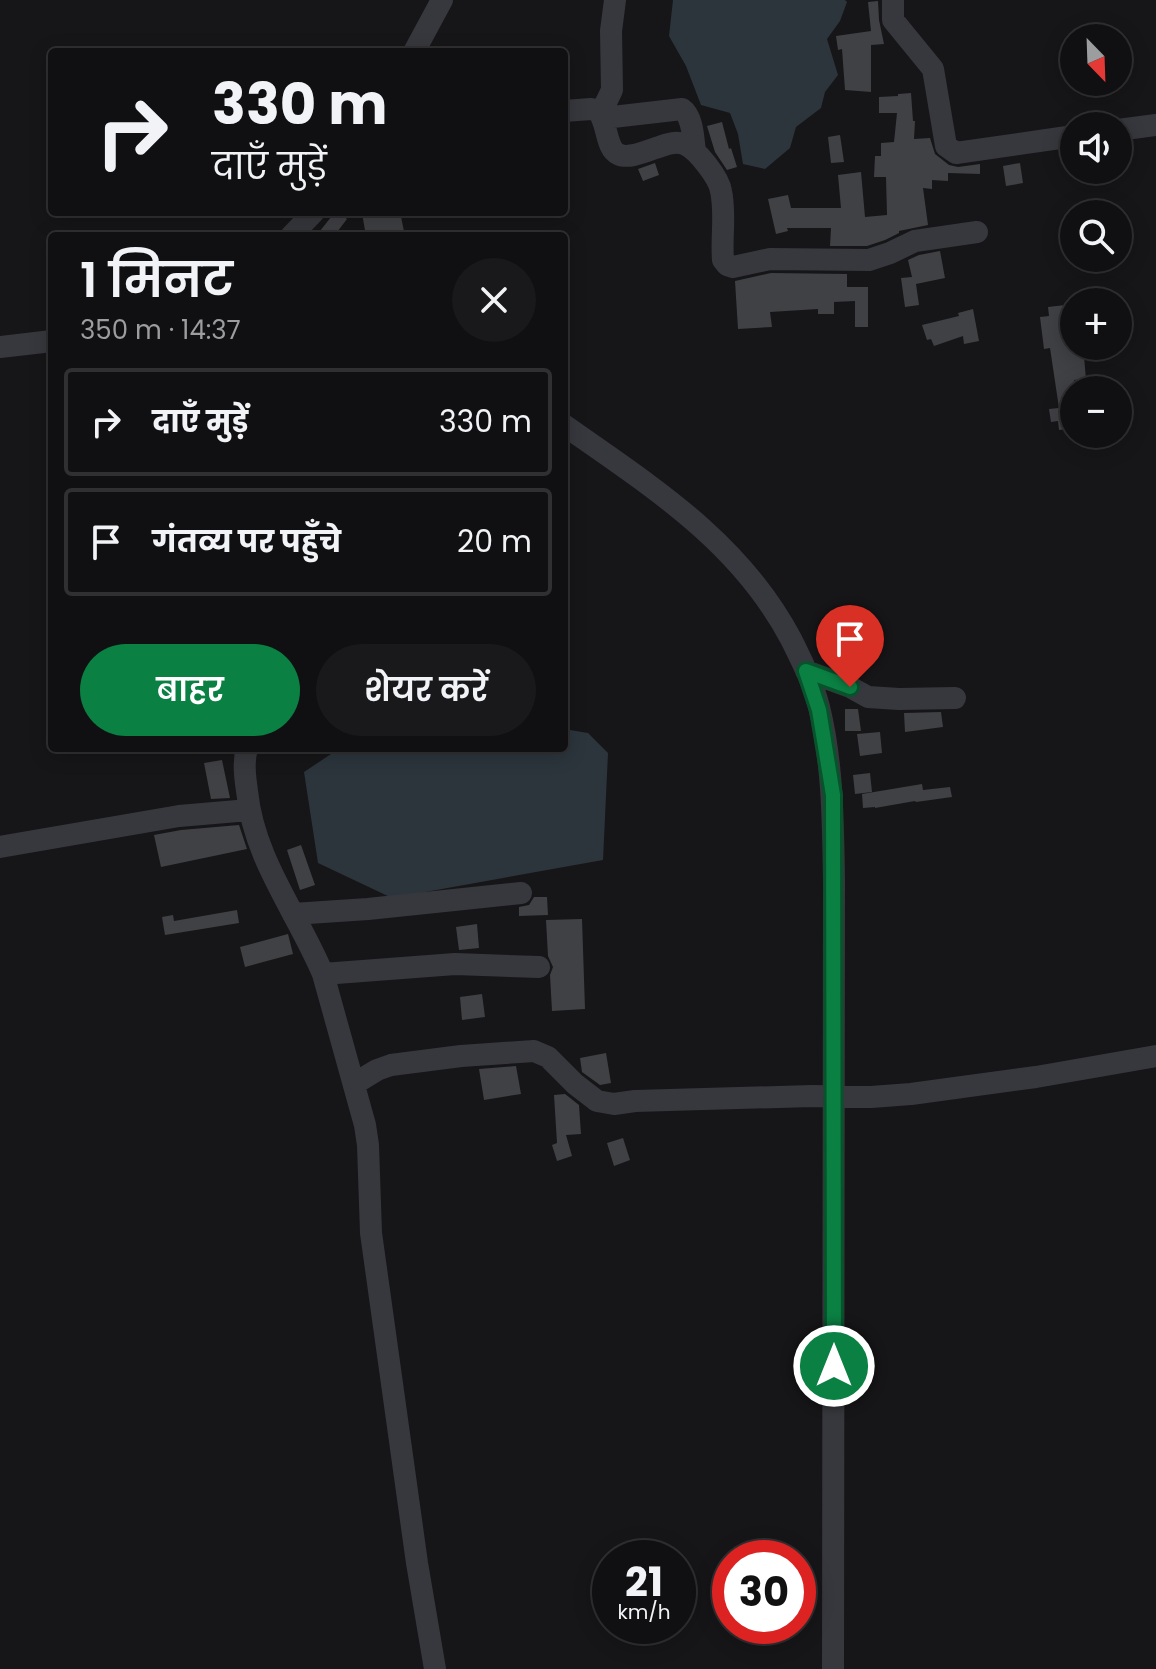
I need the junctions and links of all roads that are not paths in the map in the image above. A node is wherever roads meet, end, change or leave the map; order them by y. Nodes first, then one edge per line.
1 (442, 0) edge
2 (615, 0) edge
3 (893, 0) edge
4 (416, 48) edge
5 (568, 111) edge
6 (602, 116) junction
7 (1156, 125) edge
8 (1132, 128) edge
9 (1060, 138) edge
10 (695, 151) junction
11 (311, 216) edge
12 (299, 232) edge
13 (977, 232) dead end
14 (48, 341) edge
15 (0, 347) edge
16 (568, 428) edge
17 (806, 671) junction
18 (955, 698) dead end
19 (246, 752) edge
20 (249, 810) junction
21 (0, 847) edge
22 (521, 893) dead end
23 (293, 914) junction
24 (539, 967) dead end
25 (323, 974) junction
26 (1156, 1056) edge
27 (354, 1084) junction
28 (823, 1096) junction
29 (435, 1669) edge
30 (833, 1669) edge

1 - 4 street
2 - 6 street
3 - 9 street
5 - 6 street
6 - 10 street
6 - 10 street
7 - 8 street
10 - 13 street
11 - 12 street
14 - 15 street
16 - 17 street
17 - 18 street
17 - 28 street
19 - 20 street
20 - 21 street
20 - 23 street
22 - 23 street
23 - 25 street
24 - 25 street
25 - 27 street
26 - 28 street
27 - 28 street
27 - 29 street
28 - 30 street

